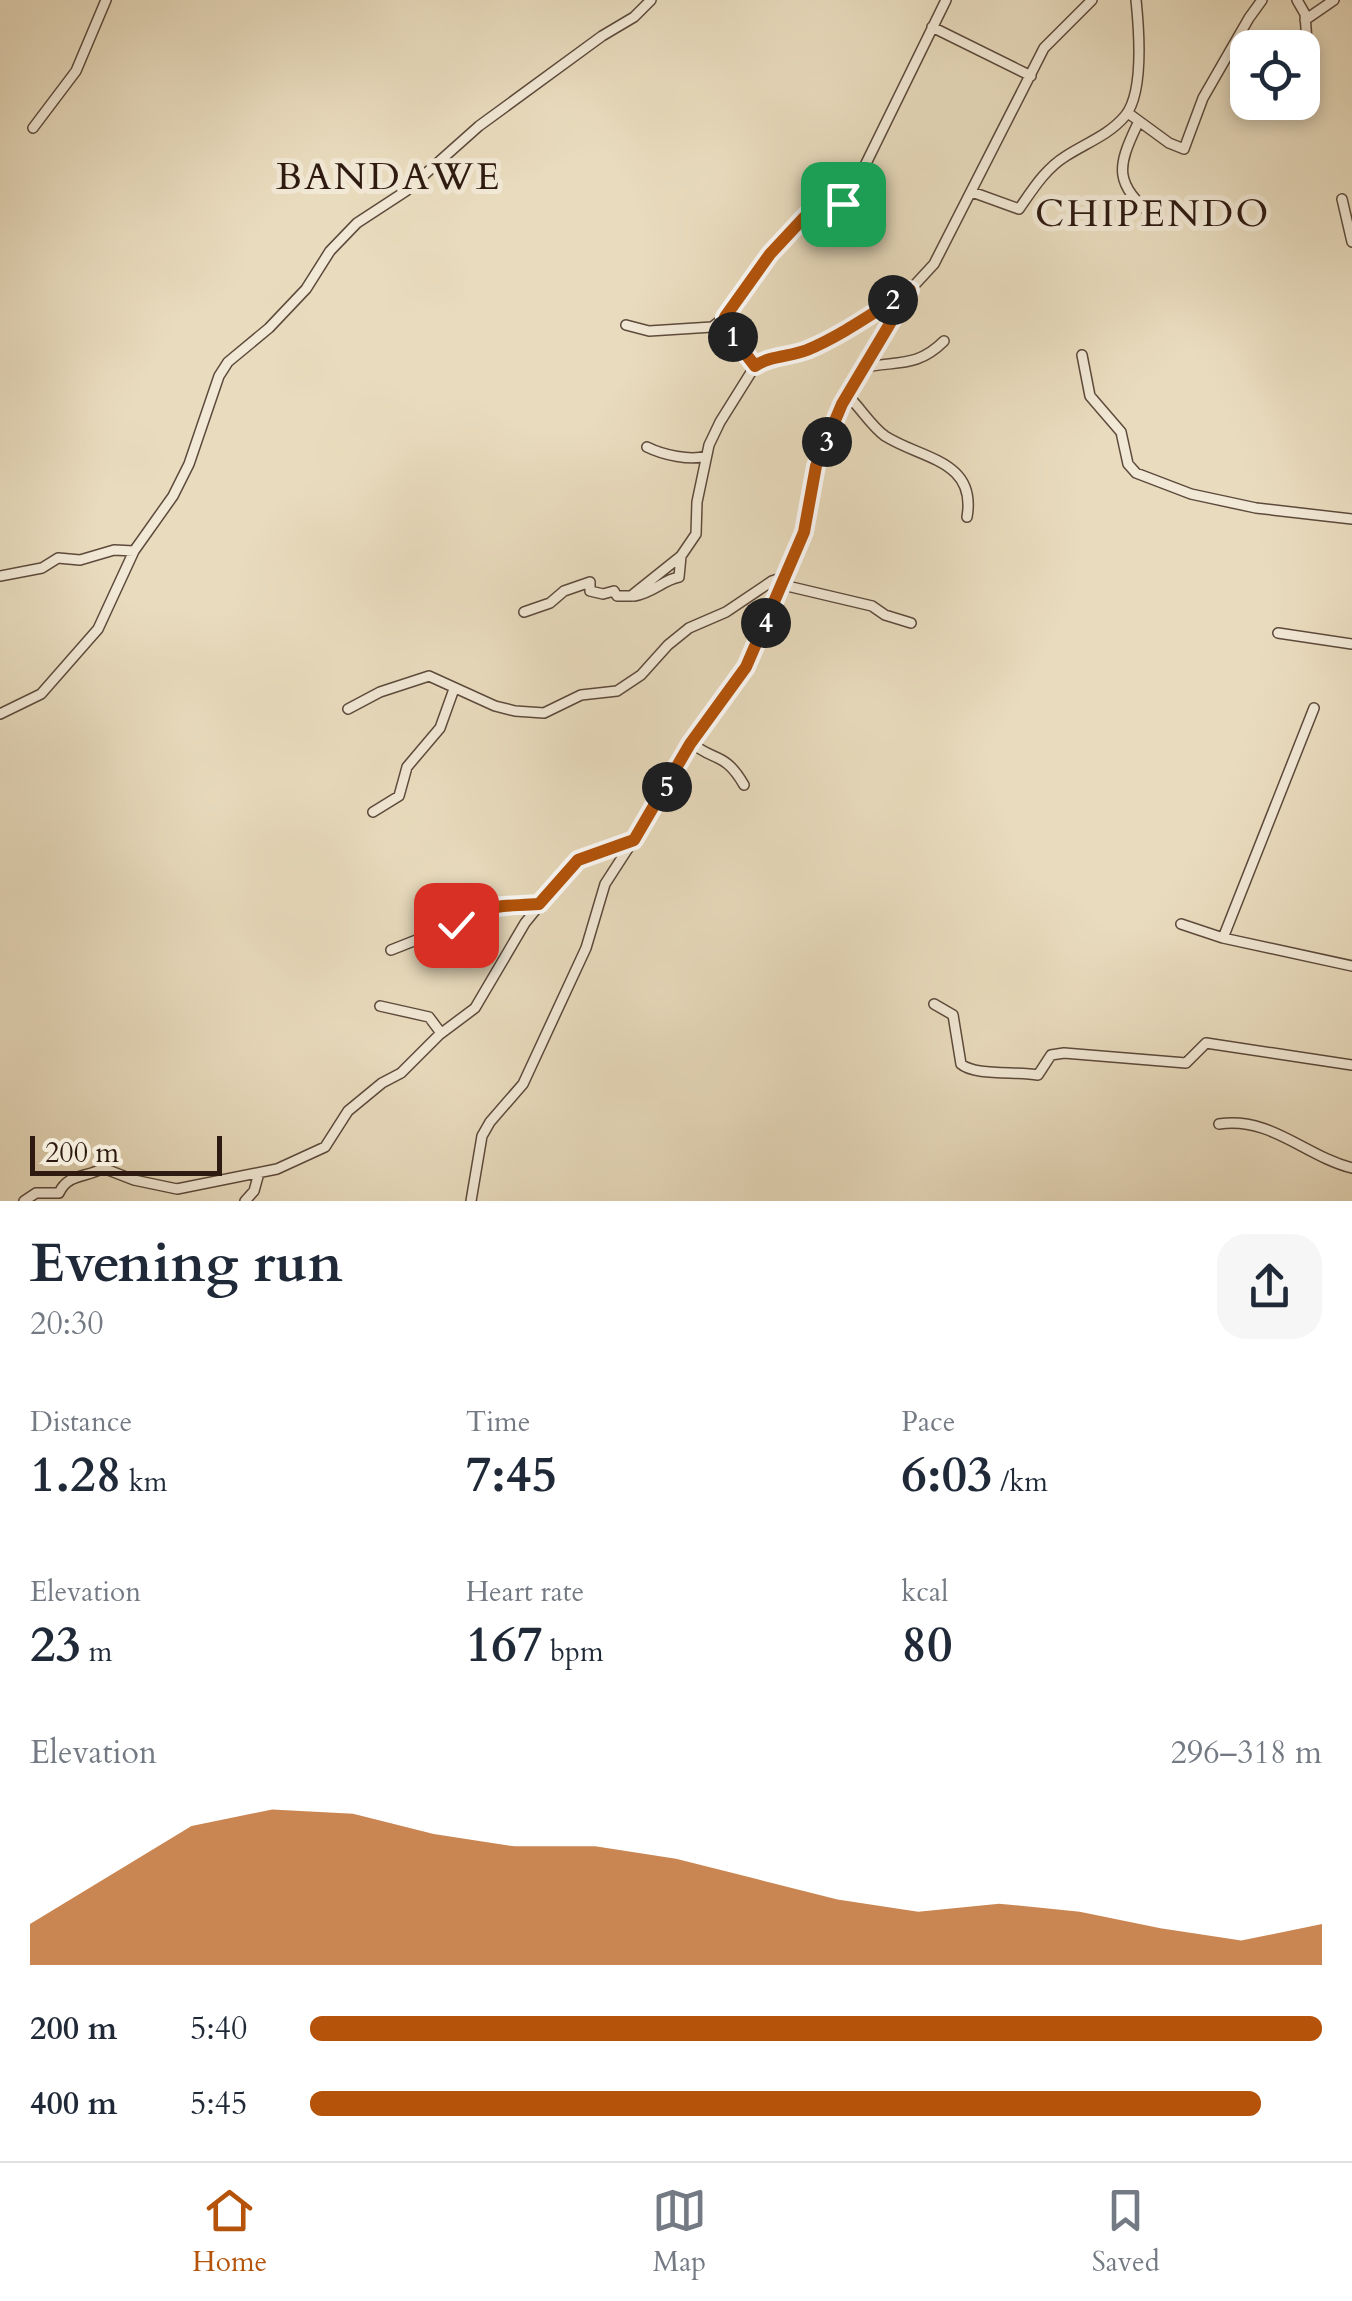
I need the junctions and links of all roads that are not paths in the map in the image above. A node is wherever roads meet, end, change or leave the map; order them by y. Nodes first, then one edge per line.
1 (106, 0) edge
2 (651, 0) edge
3 (946, 0) edge
4 (1092, 0) edge
5 (1136, 0) edge
6 (1262, 0) edge
7 (1297, 0) edge
8 (1334, 0) edge
9 (1305, 20) junction
10 (932, 27) junction
11 (1306, 30) edge
12 (1030, 76) junction
13 (1128, 113) junction
14 (1138, 123) junction
15 (33, 128) dead end
16 (972, 192) junction
17 (1342, 199) dead end
18 (1155, 218) dead end
19 (1352, 242) edge
20 (910, 290) junction
21 (725, 317) junction
22 (626, 325) dead end
23 (944, 342) dead end
24 (1082, 355) dead end
25 (755, 366) junction
26 (862, 368) junction
27 (847, 395) junction
28 (647, 448) dead end
29 (706, 456) junction
30 (967, 517) dead end
31 (1352, 520) edge
32 (134, 550) junction
33 (0, 576) edge
34 (785, 581) junction
35 (524, 612) dead end
36 (911, 623) dead end
37 (1278, 633) dead end
38 (1352, 644) edge
39 (454, 688) junction
40 (1314, 708) dead end
41 (348, 709) dead end
42 (0, 714) edge
43 (691, 742) junction
44 (744, 785) dead end
45 (373, 812) dead end
46 (634, 840) junction
47 (539, 904) junction
48 (1181, 924) dead end
49 (1223, 938) junction
50 (391, 950) dead end
51 (1352, 966) edge
52 (934, 1004) dead end
53 (380, 1006) dead end
54 (441, 1033) junction
55 (1352, 1065) edge
56 (1220, 1124) dead end
57 (1352, 1168) edge
58 (259, 1173) junction
59 (59, 1193) junction
60 (24, 1201) edge
61 (68, 1201) edge
62 (246, 1201) edge
63 (471, 1201) edge

1 - 15 street
2 - 32 street
3 - 10 street
4 - 12 street
5 - 13 street
6 - 14 street
7 - 9 street
8 - 9 street
9 - 11 street
10 - 12 street
10 - 21 street
12 - 16 street
13 - 14 street
13 - 16 street
14 - 18 street
16 - 20 street
17 - 19 street
20 - 25 street
20 - 26 street
21 - 22 street
21 - 25 street
23 - 26 street
24 - 31 street
25 - 29 street
26 - 27 street
27 - 30 street
27 - 34 street
28 - 29 street
29 - 35 street
32 - 33 street
32 - 42 street
34 - 36 street
34 - 39 street
34 - 43 street
37 - 38 street
39 - 41 street
39 - 45 street
40 - 49 street
43 - 44 street
43 - 46 street
46 - 47 street
46 - 63 street
47 - 50 street
47 - 54 street
48 - 49 street
49 - 51 street
52 - 55 street
53 - 54 street
54 - 58 street
56 - 57 street
58 - 59 street
58 - 62 street
59 - 60 street
59 - 61 street

